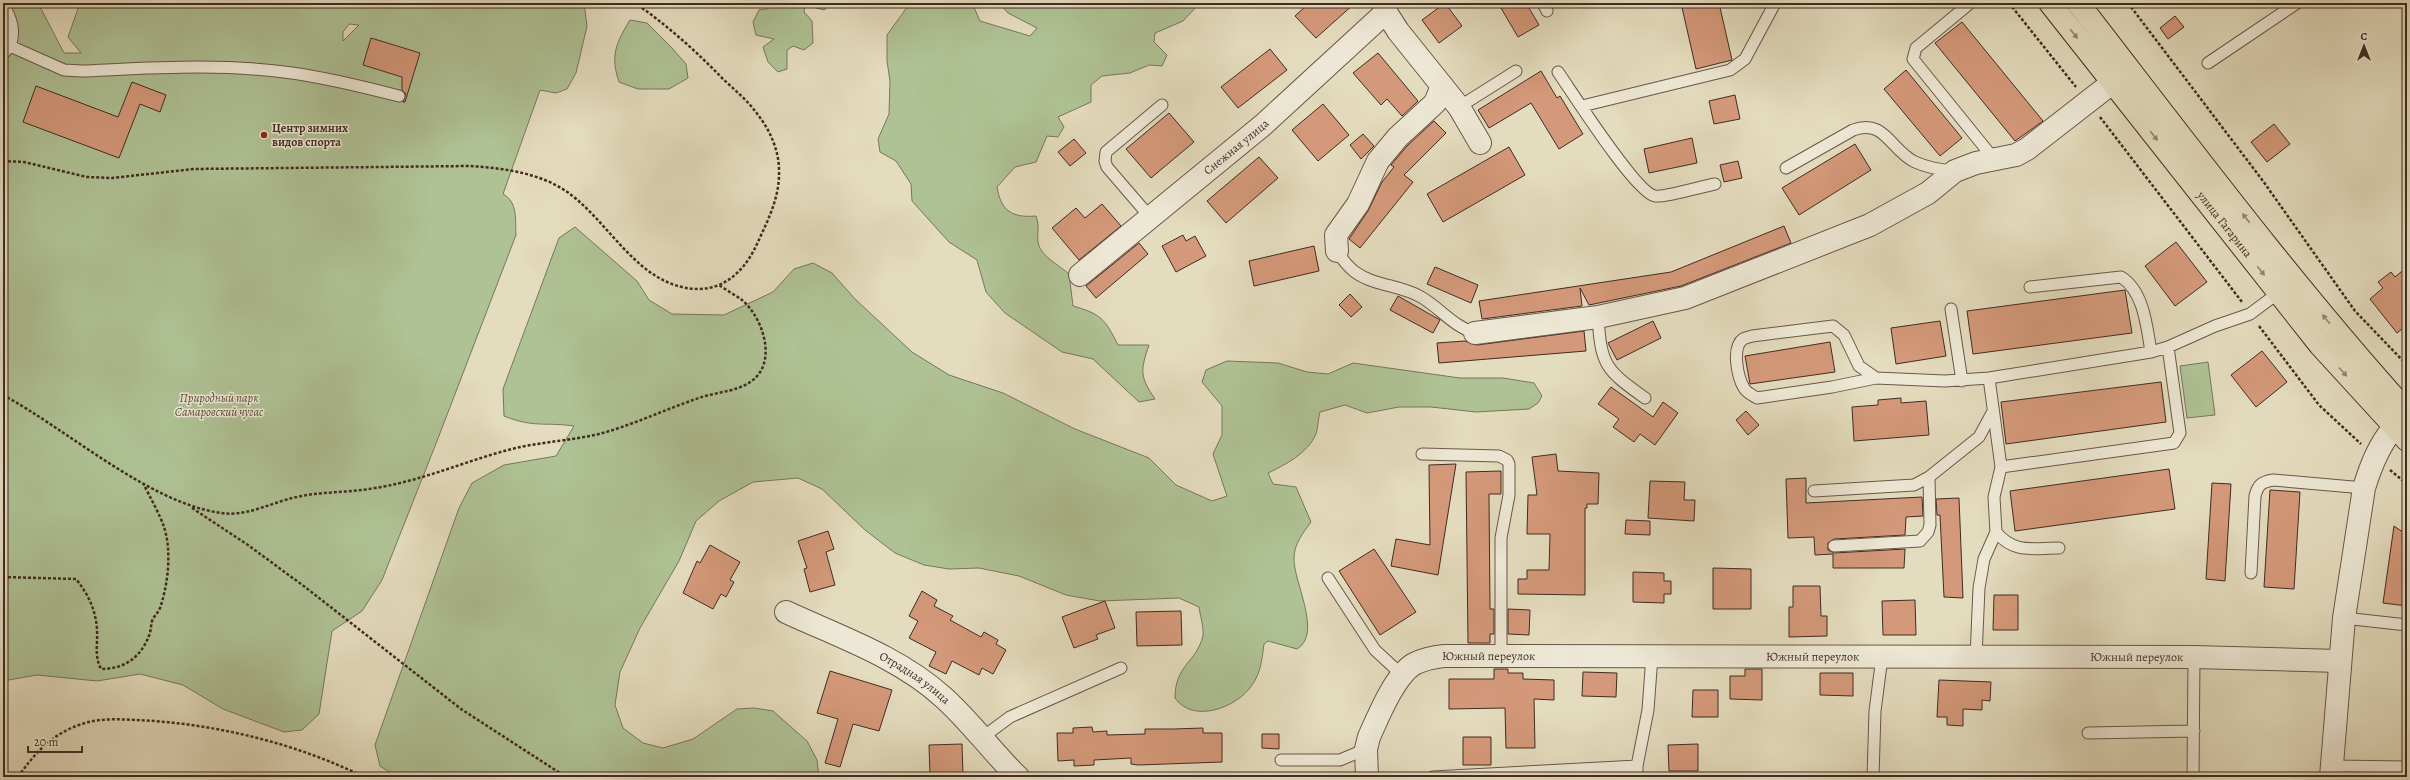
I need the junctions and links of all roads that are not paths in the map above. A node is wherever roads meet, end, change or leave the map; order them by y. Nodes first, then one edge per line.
1 (1775, 3) edge
2 (2050, 3) edge
3 (2078, 3) edge
4 (2297, 3) edge
5 (3, 4) edge
6 (1969, 4) dead end
7 (1384, 7) edge
8 (6, 50) edge
9 (2208, 63) dead end
10 (2129, 69) junction
11 (1516, 71) dead end
12 (1558, 72) dead end
13 (2112, 82) junction
14 (1442, 86) junction
15 (399, 96) dead end
16 (1162, 105) dead end
17 (1582, 106) junction
18 (1458, 107) junction
19 (1480, 143) dead end
20 (1994, 159) junction
21 (1786, 168) dead end
22 (1954, 171) junction
23 (1715, 184) dead end
24 (1150, 217) junction
25 (1336, 251) joint
26 (1080, 275) dead end
27 (2286, 286) junction
28 (2030, 287) dead end
29 (1951, 308) dead end
30 (1598, 317) junction
31 (1475, 333) joint
32 (2168, 347) junction
33 (2151, 352) junction
34 (1876, 378) junction
35 (1989, 378) junction
36 (1962, 381) junction
37 (1645, 398) dead end
38 (1993, 412) junction
39 (2404, 423) edge
40 (1422, 454) dead end
41 (2001, 467) junction
42 (1929, 477) junction
43 (2364, 488) junction
44 (1814, 492) dead end
45 (1996, 532) junction
46 (1834, 546) dead end
47 (2059, 548) dead end
48 (2251, 573) dead end
49 (1328, 578) dead end
50 (786, 612) dead end
51 (2344, 618) junction
52 (2407, 625) edge
53 (1501, 656) junction
54 (1652, 656) junction
55 (1882, 657) junction
56 (1976, 657) junction
57 (2194, 657) junction
58 (2339, 660) junction
59 (1121, 668) dead end
60 (1402, 675) junction
61 (2194, 731) junction
62 (2088, 733) dead end
63 (983, 736) junction
64 (1366, 749) junction
65 (1281, 760) dead end
66 (1637, 766) junction
67 (2407, 767) edge
68 (2332, 771) edge
69 (1018, 777) edge
70 (1367, 777) edge
71 (1433, 777) edge
72 (1637, 777) edge
73 (1873, 777) edge
74 (2193, 777) edge

1 - 17 lane
2 -> 13 main road, улица Гагарина
3 - 10 main road, улица Гагарина
4 - 9 lane
5 - 8 lane
6 - 20 lane
7 - 14 street, Снежная улица
7 - 24 street, Снежная улица
8 - 15 lane
10 - 13 main road
27 -> 10 main road, улица Гагарина
11 - 18 lane
12 - 17 lane
13 - 20 street
13 -> 27 main road, улица Гагарина
14 - 18 street, Снежная улица
14 - 25 street
16 - 24 lane
17 - 23 lane
18 - 19 street, Снежная улица
20 - 22 street
21 - 22 lane
22 - 30 street
24 - 26 street, Снежная улица
25 - 31 lane
27 - 32 lane
27 - 39 main road, улица Гагарина
28 - 33 lane
29 - 36 lane
30 - 31 street
30 - 37 lane
32 - 33 lane
32 - 41 lane
33 - 35 lane
34 - 34 lane
34 - 36 lane
35 - 36 lane
35 - 38 lane
38 - 41 lane
38 - 42 lane
39 - 43 street
40 - 53 lane
41 - 45 lane
42 - 44 lane
42 - 46 lane
43 - 48 lane
43 - 51 street
45 - 47 lane
45 - 56 lane
49 - 60 lane
50 - 63 street, Отрадная улица
51 - 52 lane
51 - 58 street
53 - 54 street, Южный переулок
53 - 60 street, Южный переулок
54 - 55 street, Южный переулок
54 - 66 lane
55 - 56 street, Южный переулок
55 - 73 lane
56 - 57 street, Южный переулок
57 - 58 street, Южный переулок
57 - 61 lane
58 - 68 street
59 - 63 lane
60 - 64 street, Южный переулок
61 - 62 lane
61 - 74 lane
63 - 69 street, Отрадная улица
64 - 65 lane
64 - 70 street, Южный переулок
66 - 71 lane
66 - 72 lane
67 - 68 lane

